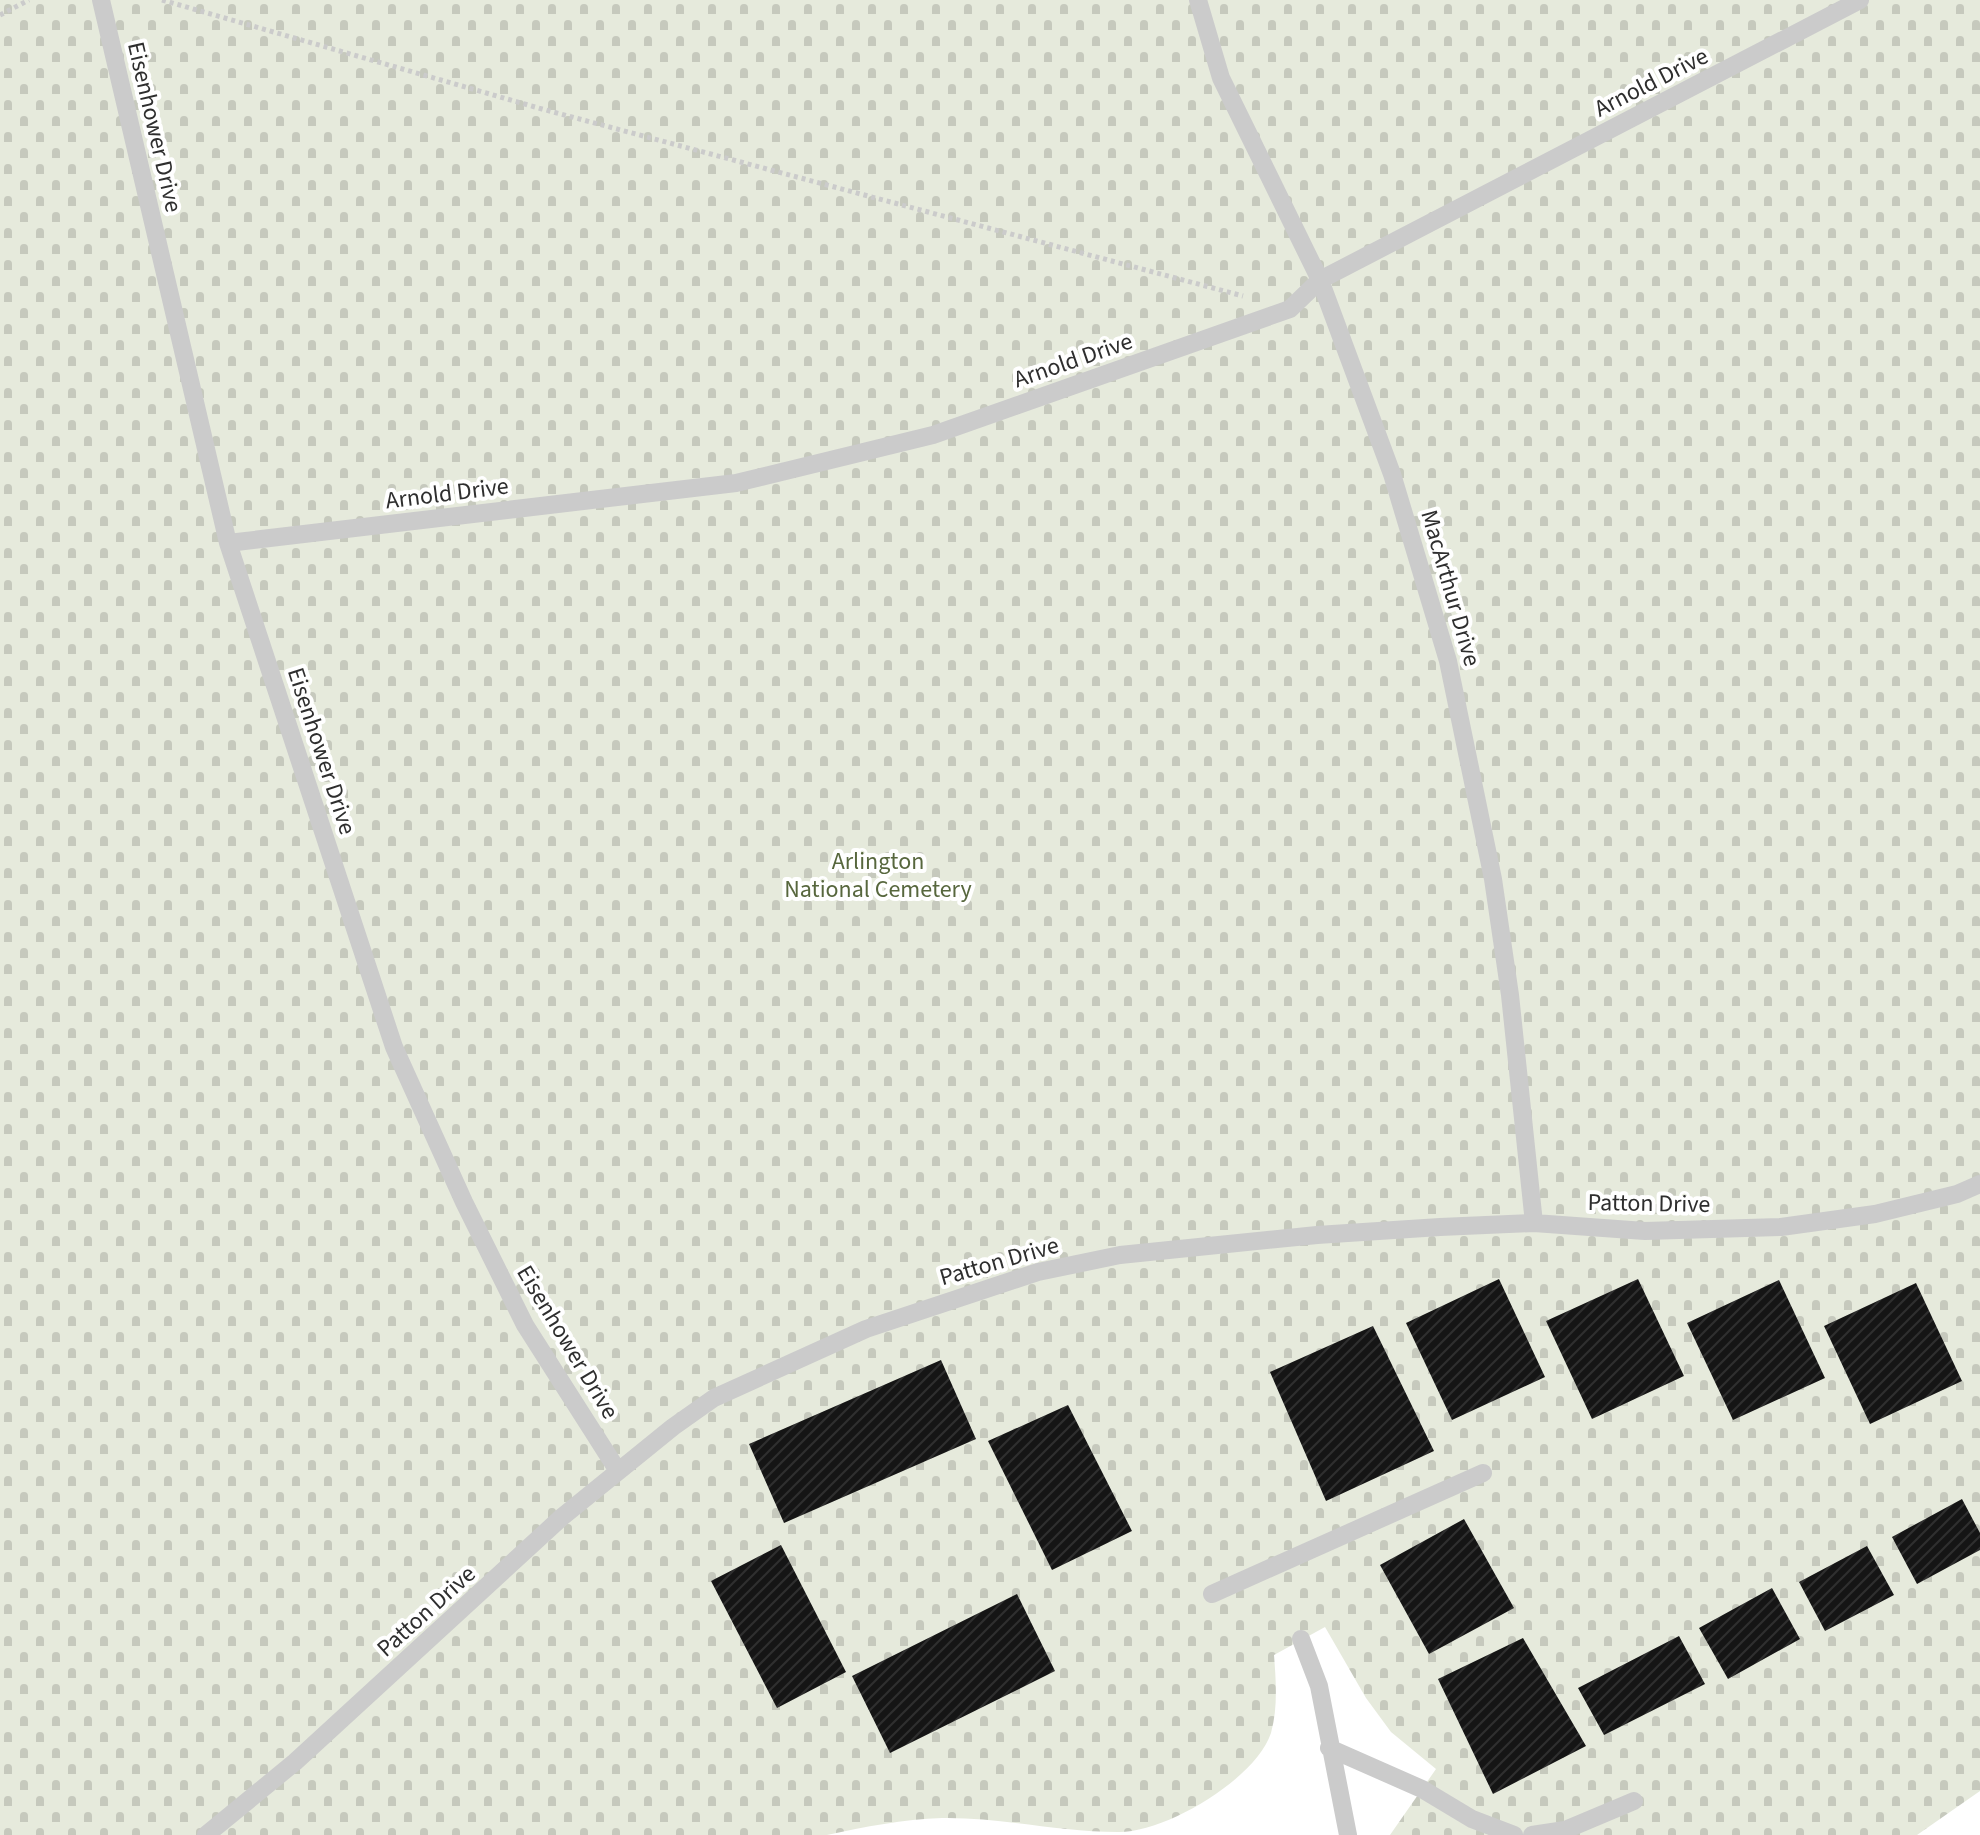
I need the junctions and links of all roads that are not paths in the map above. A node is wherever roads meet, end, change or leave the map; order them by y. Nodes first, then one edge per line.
1 (101, 0) edge
2 (1198, 0) edge
3 (1860, 0) edge
4 (1320, 280) junction
5 (228, 543) junction
6 (1980, 1184) edge
7 (1534, 1223) junction
8 (618, 1471) junction
9 (1483, 1473) dead end
10 (1212, 1594) dead end
11 (1301, 1639) dead end
12 (1329, 1748) junction
13 (1634, 1801) dead end
14 (206, 1835) edge
15 (1348, 1835) edge
16 (1514, 1835) edge
17 (1532, 1835) edge

1 - 5 lane, Eisenhower Drive
2 - 4 lane, MacArthur Drive
3 - 4 lane, Arnold Drive
4 - 5 lane, Arnold Drive
4 - 7 lane, MacArthur Drive
5 - 8 lane, Eisenhower Drive
6 - 7 lane, Patton Drive
7 - 8 lane, Patton Drive
8 - 14 lane, Patton Drive
9 - 10 lane
11 - 12 lane
12 - 15 lane
12 - 16 lane
13 - 17 lane

